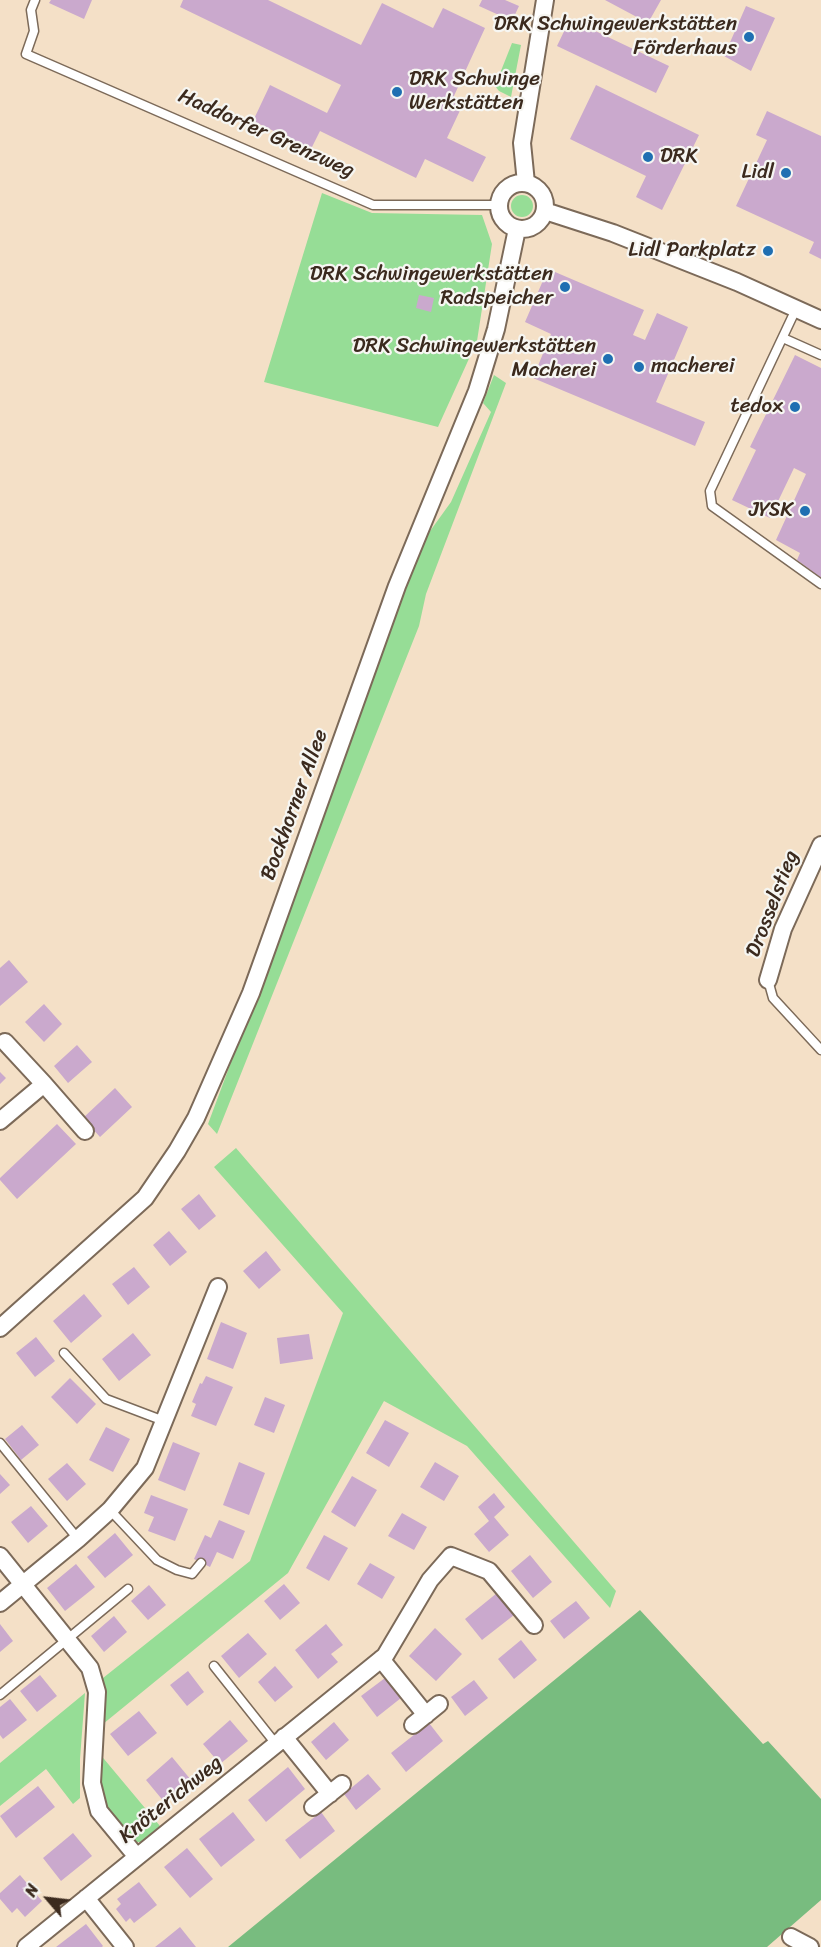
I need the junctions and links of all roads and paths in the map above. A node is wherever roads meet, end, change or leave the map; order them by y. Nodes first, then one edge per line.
1 (35, 0) edge
2 (545, 0) edge
3 (526, 183) junction
4 (499, 205) junction
5 (545, 211) junction
6 (517, 229) junction
7 (796, 309) junction
8 (821, 320) edge
9 (783, 338) junction
10 (821, 355) edge
11 (821, 584) edge
12 (821, 845) edge
13 (814, 875) edge
14 (768, 980) joint
15 (5, 1042) dead end
16 (821, 1050) edge
17 (44, 1084) junction
18 (0, 1121) edge
19 (85, 1131) dead end
20 (218, 1287) dead end
21 (0, 1328) edge
22 (64, 1353) dead end
23 (164, 1421) junction
24 (0, 1443) edge
25 (110, 1510) junction
26 (78, 1539) junction
27 (0, 1556) edge
28 (201, 1563) dead end
29 (23, 1585) junction
30 (128, 1589) dead end
31 (0, 1603) edge
32 (534, 1625) dead end
33 (67, 1639) junction
34 (381, 1659) junction
35 (214, 1666) dead end
36 (0, 1695) edge
37 (440, 1704) dead end
38 (280, 1740) junction
39 (313, 1808) dead end
40 (136, 1857) junction
41 (86, 1898) junction
42 (791, 1937) dead end
43 (26, 1947) edge
44 (125, 1947) edge
45 (810, 1947) edge

1 - 4 lane, Haddorfer Grenzweg
2 - 3 street
3 - 4 street
3 - 5 street
4 - 6 street
5 - 6 street
5 - 7 street
6 - 21 street, Bockhorner Allee
7 - 8 street
7 - 9 lane
9 - 10 lane
9 - 11 lane
12 - 13 street, Drosselstieg
13 - 14 street, Drosselstieg
14 - 16 lane
15 - 17 street
17 - 18 street
17 - 19 street
20 - 23 street
22 - 23 lane
23 - 25 street
24 - 26 lane
25 - 26 street
25 - 28 lane
26 - 29 street
27 - 29 street
29 - 31 street
29 - 33 street
30 - 33 lane
32 - 34 street, Knöterichweg
33 - 36 lane
33 - 40 street
34 - 37 street
34 - 38 street, Knöterichweg
35 - 38 lane
38 - 39 street
38 - 40 street, Knöterichweg
40 - 41 street, Knöterichweg
41 - 43 street, Knöterichweg
41 - 44 street
42 - 45 street

